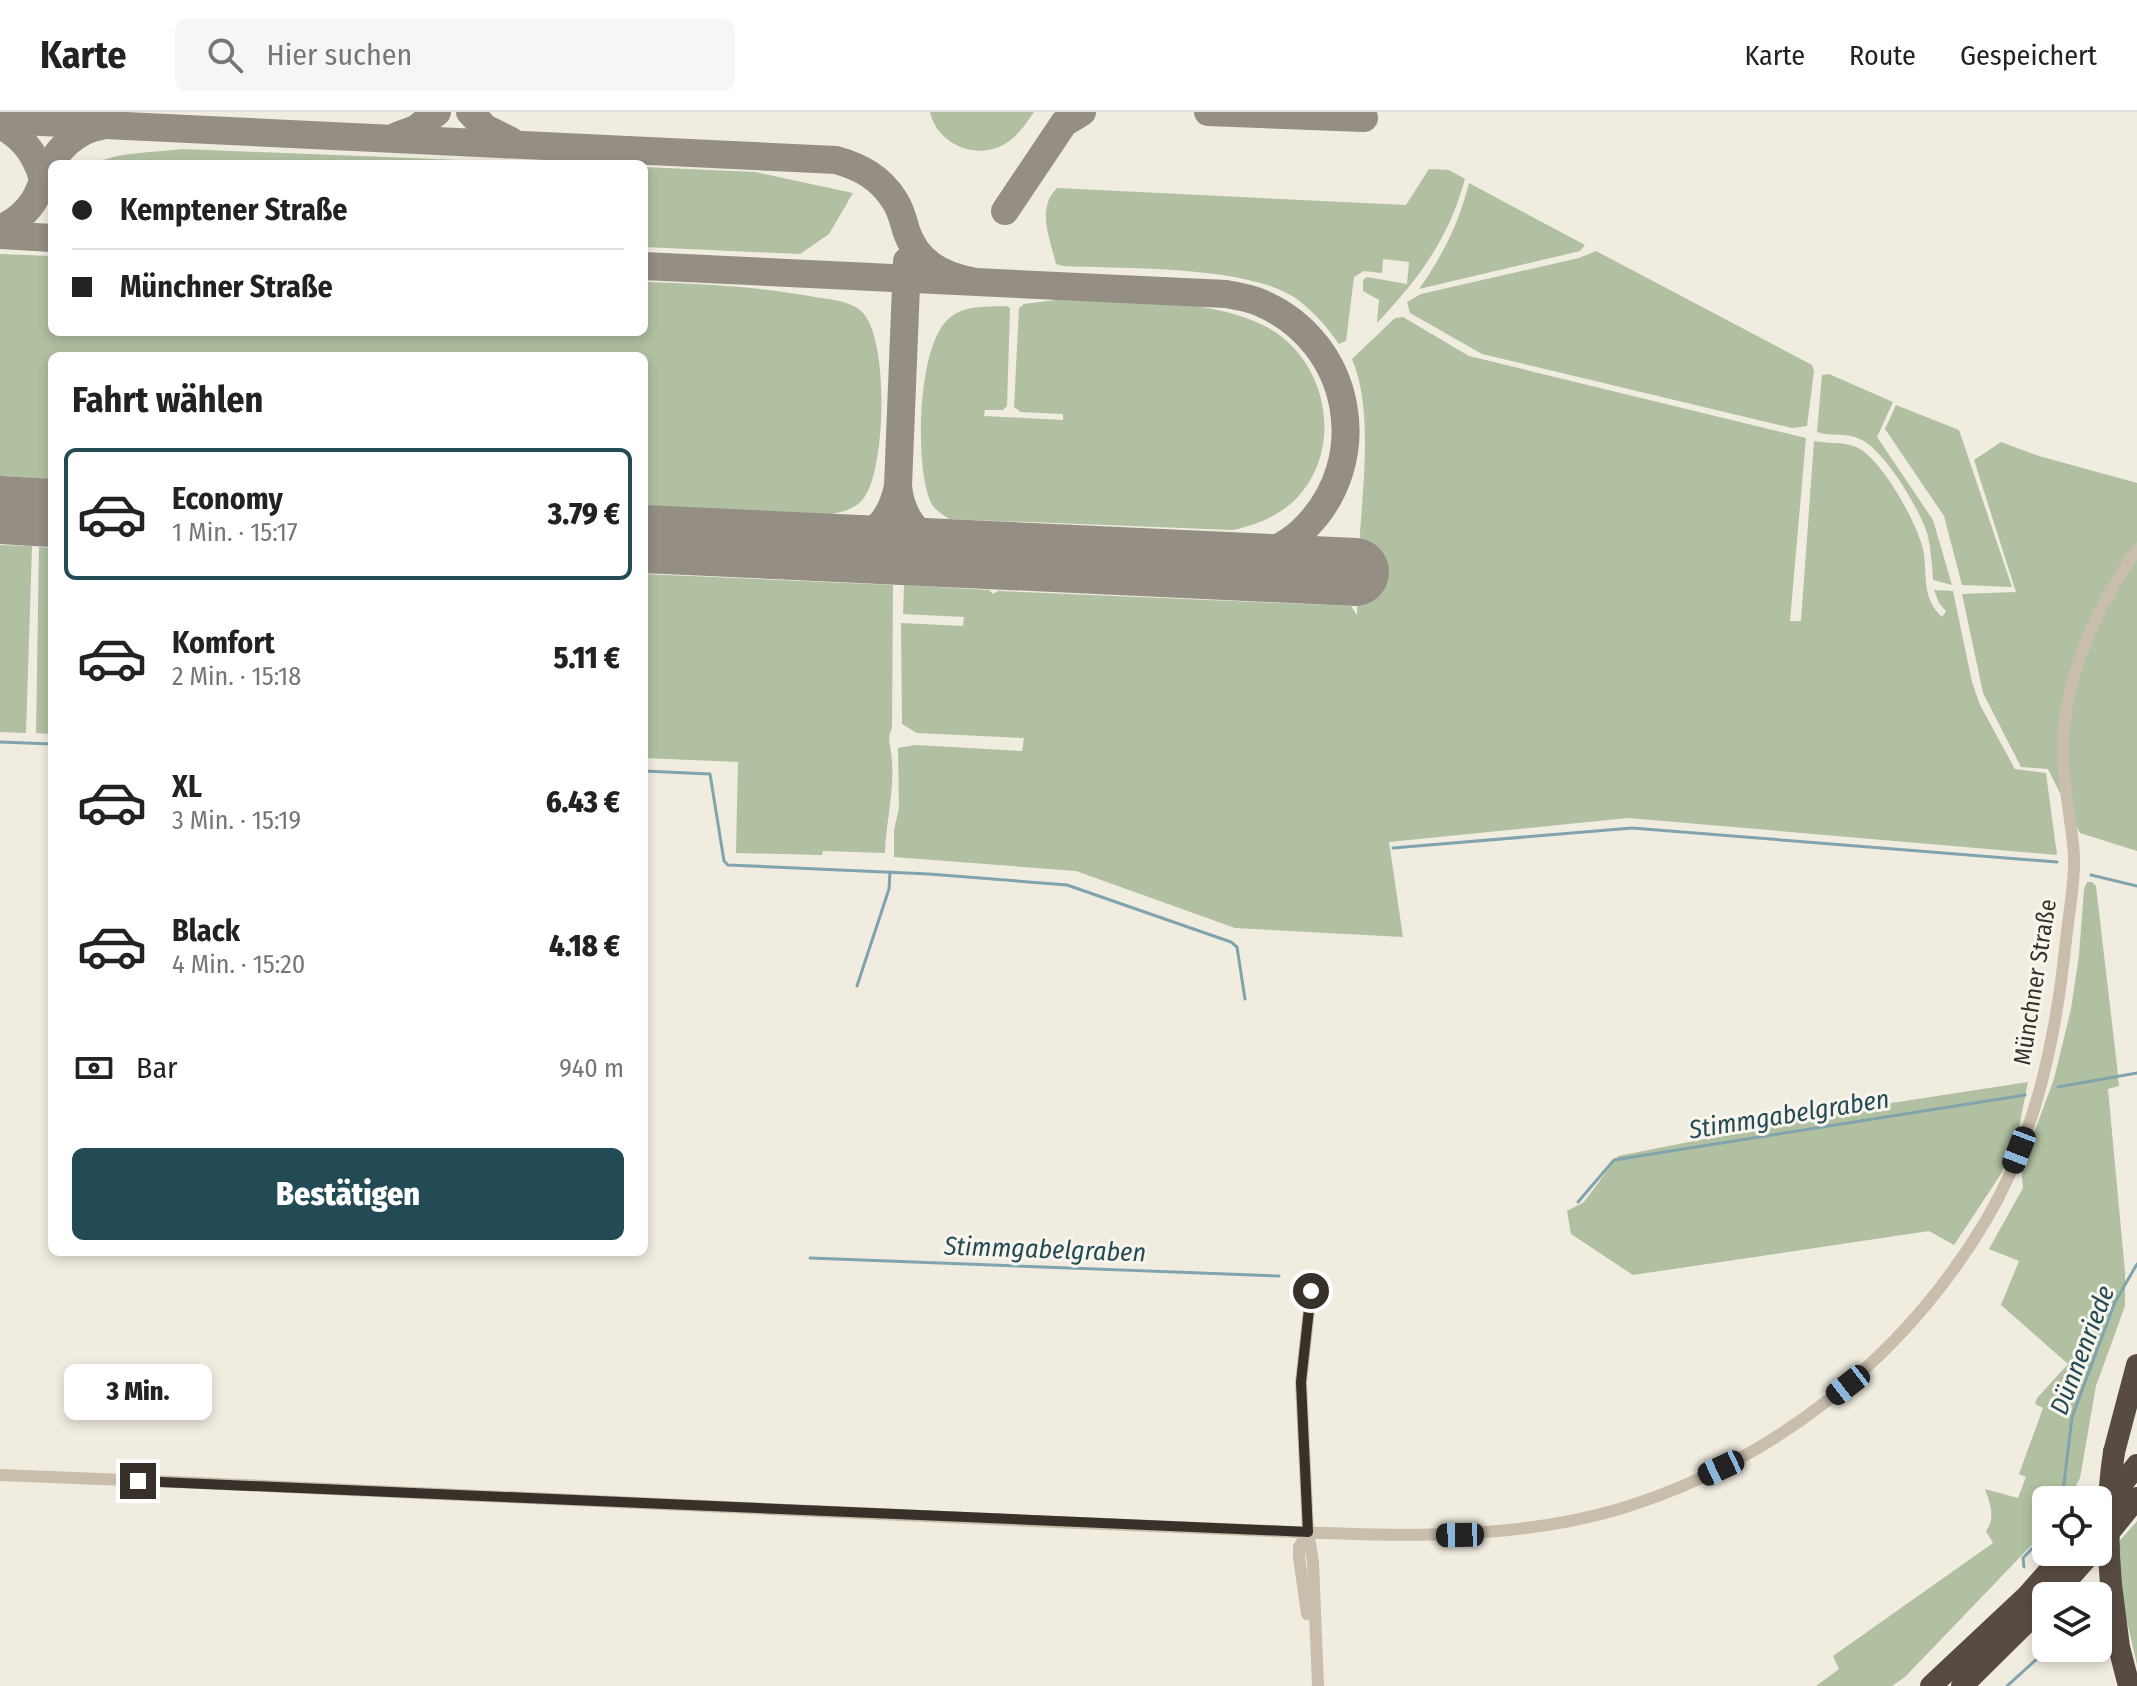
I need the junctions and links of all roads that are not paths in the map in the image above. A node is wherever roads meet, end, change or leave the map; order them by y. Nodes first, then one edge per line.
1 (2137, 549) edge
2 (2137, 563) edge
3 (2124, 573) junction
4 (1311, 1291) dead end
5 (2137, 1365) edge
6 (2137, 1465) edge
7 (0, 1475) edge
8 (2112, 1496) edge
9 (2137, 1498) edge
10 (2112, 1528) edge
11 (1308, 1532) junction
12 (2054, 1566) edge
13 (2080, 1566) edge
14 (2065, 1582) edge
15 (2032, 1617) edge
16 (1317, 1686) edge
17 (1931, 1686) edge
18 (1962, 1686) edge
19 (2129, 1686) edge

1 - 3 street, Münchner Straße
2 - 3 street, Münchner Straße
3 - 11 street, Münchner Straße
4 - 11 street
5 - 19 highway, bridge
6 - 8 highway
7 - 11 street, Münchner Straße
9 - 10 highway
11 - 16 street
12 - 17 highway
13 - 14 highway
15 - 18 highway

